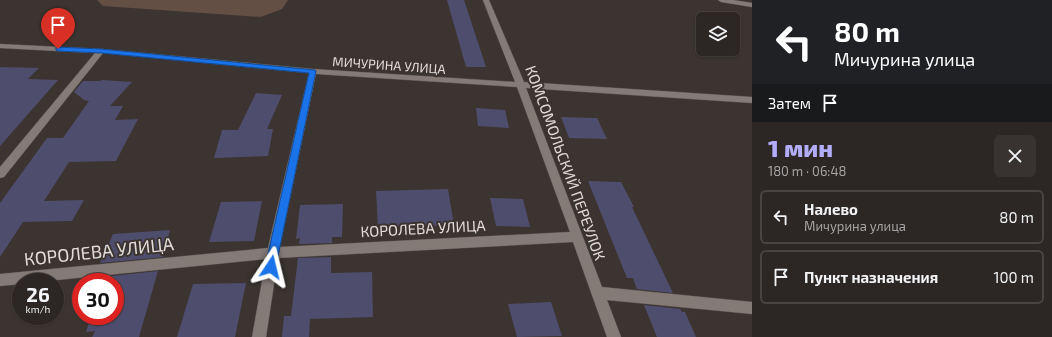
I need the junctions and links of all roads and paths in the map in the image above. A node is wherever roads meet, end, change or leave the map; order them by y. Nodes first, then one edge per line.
1 (486, 0) edge
2 (720, 0) edge
3 (752, 5) edge
4 (0, 46) edge
5 (101, 51) junction
6 (313, 71) junction
7 (521, 86) junction
8 (752, 100) edge
9 (0, 174) edge
10 (576, 237) junction
11 (273, 253) junction
12 (0, 280) edge
13 (597, 293) junction
14 (752, 308) edge
15 (259, 337) edge
16 (614, 337) edge

1 - 7 street, КОМСОМОЛЬСКИЙ ПЕРЕУЛОК
2 - 3 street
4 - 5 street, МИЧУРИНА УЛИЦА
5 - 6 street, МИЧУРИНА УЛИЦА
5 - 9 street
6 - 7 street, МИЧУРИНА УЛИЦА
6 - 11 street
7 - 8 street, МИЧУРИНА УЛИЦА
7 - 10 street, КОМСОМОЛЬСКИЙ ПЕРЕУЛОК
10 - 11 street, КОРОЛЕВА УЛИЦА
10 - 13 street, КОМСОМОЛЬСКИЙ ПЕРЕУЛОК
11 - 12 street, КОРОЛЕВА УЛИЦА
11 - 15 street
13 - 14 street
13 - 16 street, КОМСОМОЛЬСКИЙ ПЕРЕУЛОК

